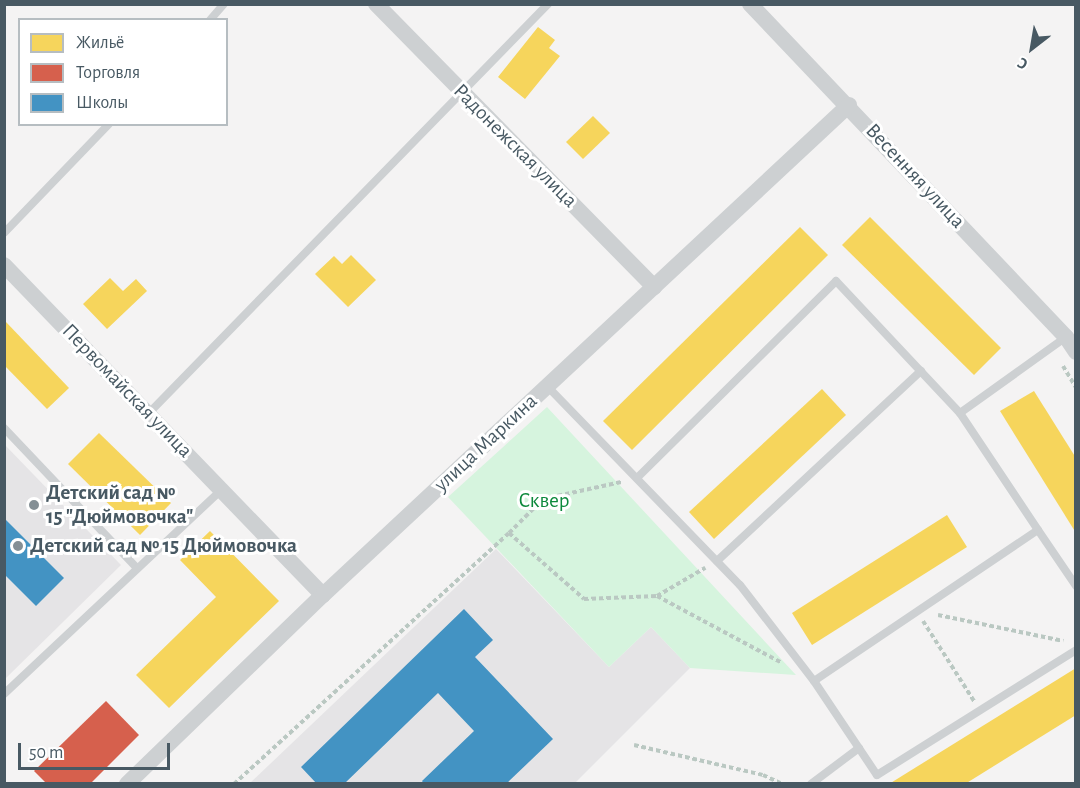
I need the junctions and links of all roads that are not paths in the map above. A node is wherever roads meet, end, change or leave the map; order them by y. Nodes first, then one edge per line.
1 (224, 4) edge
2 (376, 4) edge
3 (548, 4) edge
4 (750, 4) edge
5 (212, 18) edge
6 (460, 91) junction
7 (849, 105) junction
8 (107, 126) edge
9 (4, 233) edge
10 (4, 265) edge
11 (654, 287) junction
12 (1066, 337) junction
13 (1076, 352) edge
14 (921, 371) junction
15 (547, 386) junction
16 (960, 413) junction
17 (148, 414) junction
18 (4, 428) edge
19 (637, 478) junction
20 (223, 489) junction
21 (1038, 530) junction
22 (717, 561) junction
23 (136, 567) junction
24 (1076, 586) edge
25 (323, 595) junction
26 (1076, 650) edge
27 (814, 681) junction
28 (4, 694) edge
29 (859, 748) junction
30 (127, 783) edge
31 (811, 783) edge

1 - 5 lane
2 - 6 street, Радонежская улица
3 - 6 lane
4 - 7 street, Весенняя улица
6 - 11 street, Радонежская улица
6 - 17 lane
7 - 11 street, улица Маркина
7 - 12 street, Весенняя улица
8 - 9 lane
10 - 17 street, Первомайская улица
11 - 15 street, улица Маркина
12 - 13 street, Весенняя улица
12 - 16 lane
14 - 16 lane
14 - 19 lane
14 - 22 lane
15 - 19 lane
15 - 25 street, улица Маркина
16 - 21 lane
17 - 20 street, Первомайская улица
18 - 23 lane
19 - 22 lane
20 - 23 lane
20 - 25 street, Первомайская улица
21 - 24 lane
21 - 27 lane
22 - 27 lane
23 - 28 lane
25 - 30 street, улица Маркина
26 - 29 lane
27 - 29 lane
29 - 31 lane

